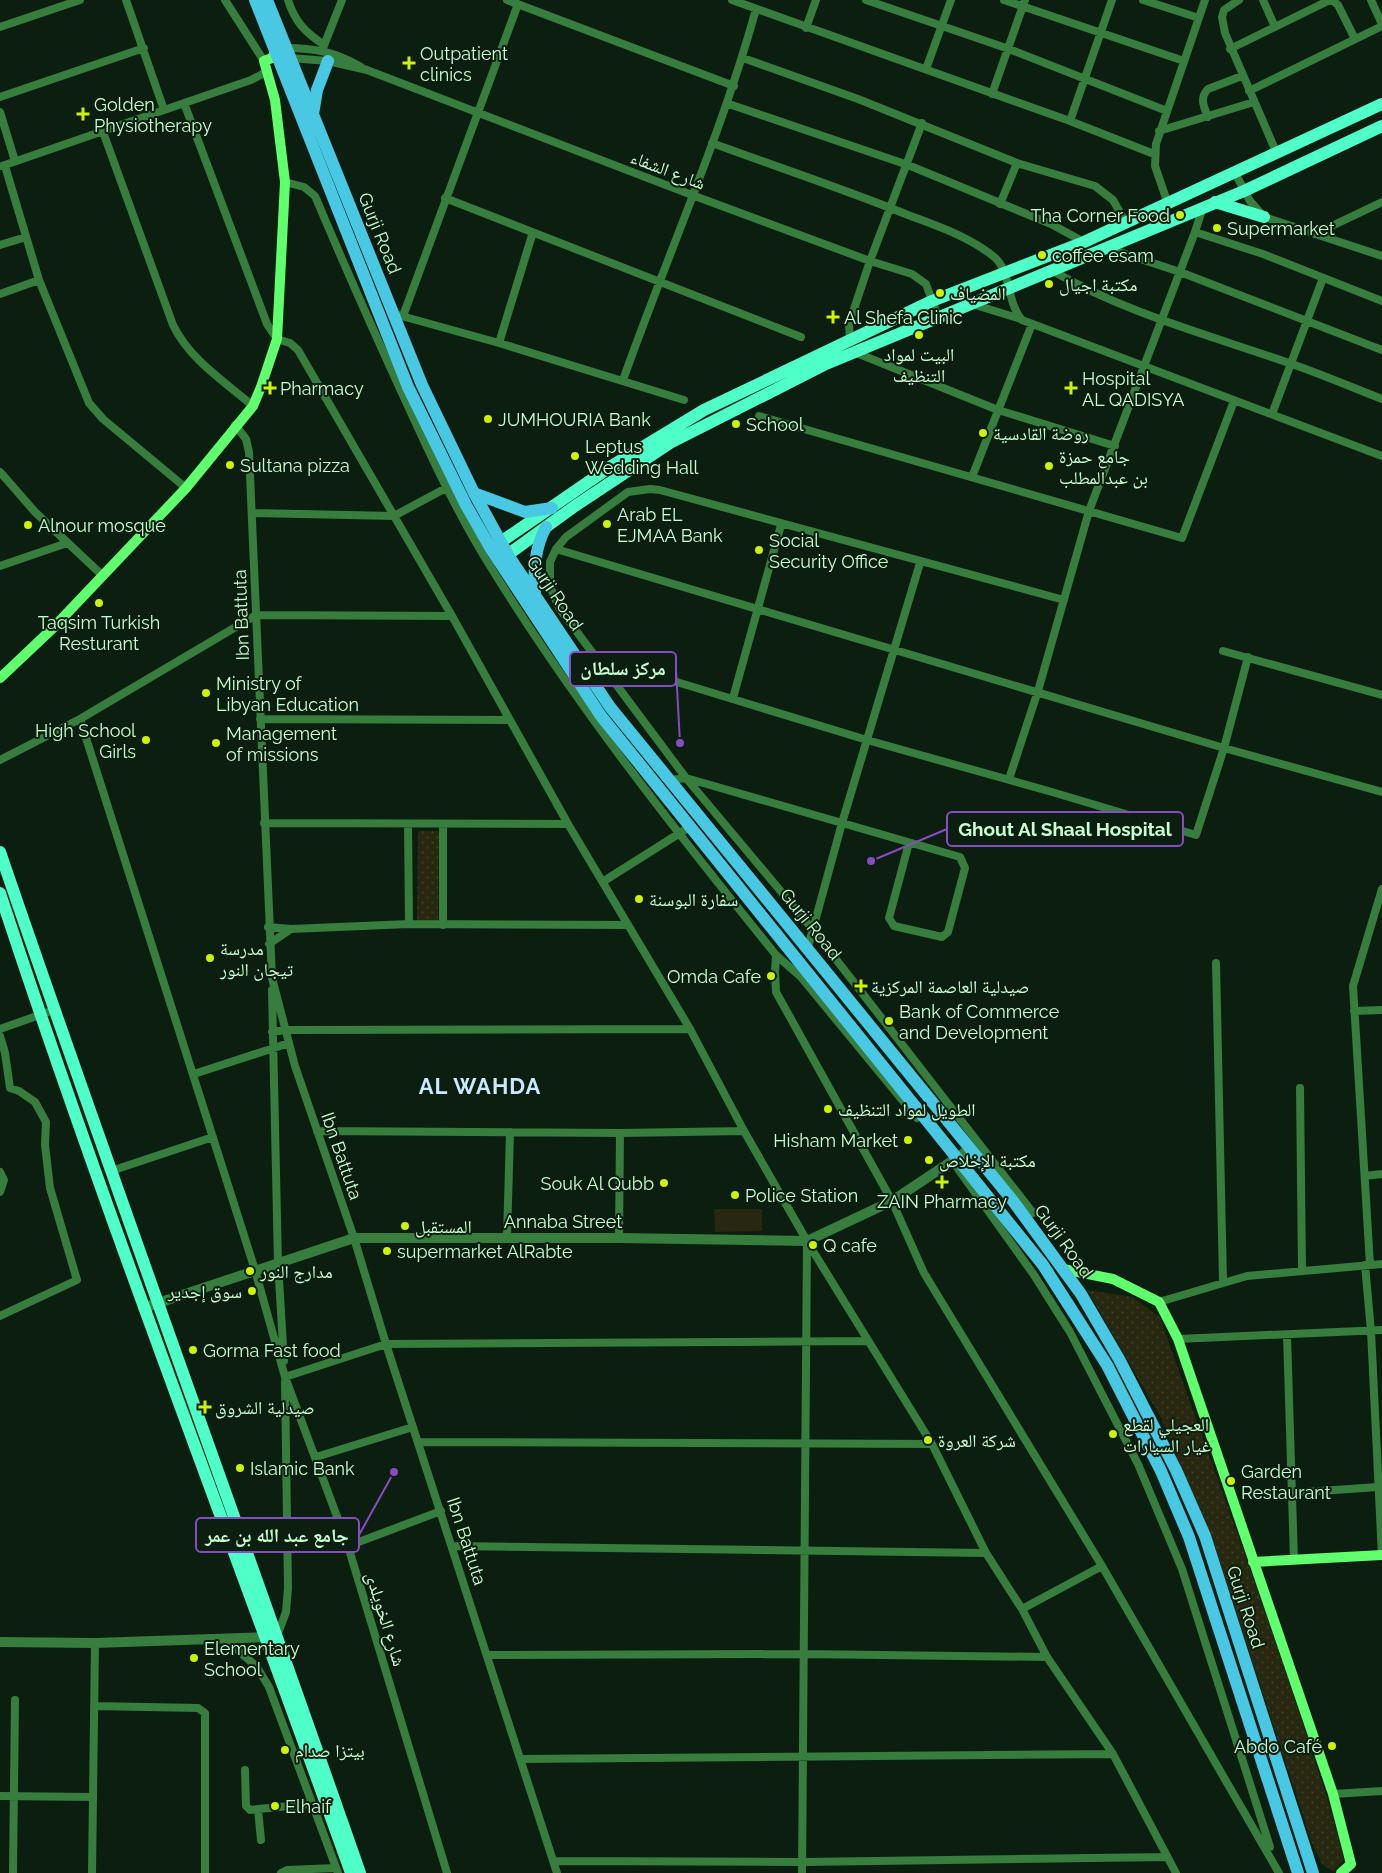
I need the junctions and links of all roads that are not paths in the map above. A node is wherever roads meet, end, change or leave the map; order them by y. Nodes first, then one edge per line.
1 (80, 0) edge
2 (126, 0) edge
3 (225, 0) edge
4 (255, 0) edge
5 (267, 0) edge
6 (288, 0) edge
7 (342, 0) edge
8 (507, 0) edge
9 (732, 0) edge
10 (816, 0) edge
11 (866, 0) edge
12 (951, 0) edge
13 (1004, 0) edge
14 (1112, 0) edge
15 (1143, 0) edge
16 (1205, 0) edge
17 (1239, 0) edge
18 (1263, 0) edge
19 (1331, 0) edge
20 (1371, 0) edge
21 (1024, 3) edge
22 (518, 4) junction
23 (756, 9) junction
24 (1199, 18) junction
25 (1382, 25) edge
26 (0, 27) edge
27 (940, 27) junction
28 (1275, 27) junction
29 (806, 28) junction
30 (1100, 34) junction
31 (1355, 39) junction
32 (144, 48) junction
33 (1008, 49) junction
34 (1230, 49) junction
35 (325, 52) junction
36 (277, 58) junction
37 (743, 58) junction
38 (1184, 61) junction
39 (926, 69) junction
40 (367, 70) junction
41 (1242, 76) junction
42 (1084, 78) junction
43 (734, 86) junction
44 (1249, 91) junction
45 (992, 94) junction
46 (0, 97) edge
47 (1254, 102) junction
48 (184, 103) junction
49 (729, 104) junction
50 (1382, 104) edge
51 (164, 110) junction
52 (477, 111) junction
53 (1167, 111) junction
54 (0, 112) edge
55 (313, 116) junction
56 (1208, 117) junction
57 (1070, 121) junction
58 (922, 124) junction
59 (1382, 126) edge
60 (1160, 131) junction
61 (103, 132) junction
62 (712, 144) junction
63 (1154, 154) junction
64 (1277, 154) junction
65 (15, 161) junction
66 (1017, 162) junction
67 (908, 164) junction
68 (2, 166) edge
69 (1235, 173) junction
70 (285, 182) junction
71 (1244, 191) junction
72 (692, 195) junction
73 (445, 198) junction
74 (1382, 202) edge
75 (1000, 204) junction
76 (1168, 204) junction
77 (1209, 204) junction
78 (892, 208) junction
79 (1264, 217) junction
80 (1126, 223) junction
81 (533, 232) junction
82 (1195, 232) junction
83 (1315, 234) junction
84 (26, 237) junction
85 (1084, 242) junction
86 (0, 245) edge
87 (1106, 247) junction
88 (1382, 256) edge
89 (870, 261) junction
90 (1051, 270) junction
91 (1180, 272) junction
92 (1005, 273) junction
93 (1322, 278) junction
94 (39, 280) junction
95 (658, 281) junction
96 (1008, 288) junction
97 (0, 294) edge
98 (932, 301) junction
99 (1382, 301) edge
100 (970, 303) junction
101 (398, 315) junction
102 (938, 317) junction
103 (1022, 320) junction
104 (1161, 320) junction
105 (1307, 321) junction
106 (1032, 324) junction
107 (801, 337) dead end
108 (277, 338) junction
109 (850, 340) junction
110 (499, 343) junction
111 (1382, 350) edge
112 (854, 352) junction
113 (1291, 363) junction
114 (1143, 365) junction
115 (623, 380) junction
116 (1382, 399) edge
117 (684, 400) dead end
118 (1234, 402) junction
119 (253, 406) junction
120 (998, 410) junction
121 (1272, 414) junction
122 (759, 416) dead end
123 (236, 425) junction
124 (1115, 446) junction
125 (1382, 456) edge
126 (0, 472) edge
127 (613, 473) junction
128 (972, 477) junction
129 (186, 488) junction
130 (446, 488) junction
131 (628, 492) junction
132 (474, 493) junction
133 (552, 508) junction
134 (1089, 511) junction
135 (252, 514) junction
136 (394, 516) junction
137 (781, 524) junction
138 (546, 527) junction
139 (66, 543) junction
140 (496, 546) junction
141 (556, 549) junction
142 (504, 558) junction
143 (920, 563) junction
144 (0, 566) edge
145 (103, 576) junction
146 (535, 594) junction
147 (1064, 600) junction
148 (758, 608) junction
149 (256, 615) junction
150 (452, 616) junction
151 (893, 649) junction
152 (1222, 651) dead end
153 (594, 657) junction
154 (1248, 657) junction
155 (0, 678) edge
156 (1038, 691) junction
157 (1382, 695) edge
158 (733, 698) junction
159 (606, 711) junction
160 (80, 719) junction
161 (260, 719) junction
162 (509, 720) junction
163 (867, 740) junction
164 (1224, 748) junction
165 (0, 760) edge
166 (686, 778) junction
167 (671, 780) junction
168 (1010, 780) junction
169 (1382, 792) edge
170 (264, 823) junction
171 (842, 823) junction
172 (408, 824) junction
173 (444, 824) junction
174 (568, 824) junction
175 (691, 826) junction
176 (680, 835) junction
177 (910, 843) junction
178 (0, 852) edge
179 (604, 882) junction
180 (1382, 889) edge
181 (0, 893) edge
182 (409, 924) junction
183 (443, 925) junction
184 (628, 925) junction
185 (268, 927) junction
186 (291, 928) junction
187 (814, 931) junction
188 (269, 944) junction
189 (808, 947) junction
190 (776, 955) junction
191 (1216, 963) dead end
192 (272, 978) junction
193 (54, 1010) junction
194 (1382, 1010) edge
195 (1354, 1011) junction
196 (40, 1015) junction
197 (0, 1029) edge
198 (690, 1029) junction
199 (285, 1030) junction
200 (272, 1032) junction
201 (0, 1036) edge
202 (288, 1043) junction
203 (272, 1048) junction
204 (194, 1074) junction
205 (1300, 1088) dead end
206 (317, 1131) junction
207 (744, 1131) junction
208 (510, 1132) junction
209 (620, 1133) junction
210 (214, 1137) junction
211 (970, 1148) junction
212 (955, 1159) junction
213 (111, 1171) junction
214 (0, 1172) edge
215 (1382, 1174) edge
216 (1364, 1176) junction
217 (0, 1192) edge
218 (892, 1201) junction
219 (1033, 1213) dead end
220 (507, 1237) junction
221 (354, 1238) junction
222 (619, 1238) junction
223 (807, 1241) junction
224 (278, 1263) junction
225 (1382, 1264) edge
226 (1367, 1265) junction
227 (1063, 1269) junction
228 (255, 1270) junction
229 (1302, 1270) junction
230 (1223, 1282) junction
231 (1159, 1302) junction
232 (156, 1303) junction
233 (143, 1308) junction
234 (0, 1316) edge
235 (1382, 1330) edge
236 (1371, 1331) junction
237 (1287, 1335) junction
238 (1178, 1339) junction
239 (807, 1341) junction
240 (868, 1341) junction
241 (386, 1344) junction
242 (285, 1377) junction
243 (414, 1427) junction
244 (418, 1442) junction
245 (805, 1444) junction
246 (932, 1444) junction
247 (316, 1457) junction
248 (1378, 1487) junction
249 (1291, 1493) junction
250 (441, 1511) junction
251 (348, 1546) junction
252 (453, 1546) junction
253 (804, 1552) junction
254 (986, 1553) junction
255 (1382, 1555) edge
256 (1294, 1560) junction
257 (1253, 1562) junction
258 (1102, 1566) junction
259 (1022, 1609) junction
260 (272, 1637) junction
261 (226, 1640) junction
262 (0, 1642) edge
263 (95, 1643) junction
264 (803, 1654) junction
265 (488, 1655) junction
266 (1047, 1657) junction
267 (16, 1700) dead end
268 (94, 1706) junction
269 (1272, 1746) junction
270 (1258, 1751) junction
271 (1113, 1754) junction
272 (803, 1758) junction
273 (521, 1759) junction
274 (245, 1770) dead end
275 (1382, 1791) edge
276 (1333, 1794) junction
277 (0, 1796) edge
278 (14, 1797) junction
279 (92, 1797) junction
280 (312, 1804) junction
281 (258, 1809) junction
282 (261, 1840) dead end
283 (1167, 1857) junction
284 (554, 1860) junction
285 (803, 1862) junction
286 (1275, 1862) junction
287 (1352, 1868) edge
288 (337, 1870) edge
289 (13, 1873) edge
290 (92, 1873) edge
291 (205, 1873) edge
292 (281, 1873) edge
293 (351, 1873) edge
294 (360, 1873) edge
295 (448, 1873) edge
296 (557, 1873) edge
297 (802, 1873) edge
298 (1176, 1873) edge
299 (1279, 1873) edge
300 (1298, 1873) edge
301 (1313, 1873) edge
302 (1341, 1873) edge

1 - 26 street
2 - 32 street
3 - 36 street
4 - 36 highway, Gurji Road
5 - 36 highway, Gurji Road
6 - 35 street
7 - 35 street
8 - 22 street
9 - 23 street
10 - 29 street
11 - 27 street
12 - 27 street
13 - 21 street
14 - 30 street
15 - 24 street
16 - 24 street
17 - 34 street
18 - 28 street
19 - 28 street
19 - 31 street
20 - 25 street
21 - 30 street
21 - 33 street
22 - 43 street
22 - 52 street
23 - 29 street
23 - 37 street
24 - 38 street
25 - 31 street
27 - 33 street
27 - 39 street
28 - 34 street
29 - 39 street
30 - 38 street
30 - 42 street
31 - 44 street
32 - 46 street
32 - 51 street
33 - 42 street
33 - 45 street
34 - 41 street
35 - 36 street, شارع الشفاء
35 - 36 street, شارع الشفاء
35 - 40 street, شارع الشفاء
35 - 40 street, شارع الشفاء
35 - 55 highway
36 - 48 street
36 - 55 highway, Gurji Road
36 - 70 main road
36 - 140 highway, Gurji Road
37 - 43 street
37 - 58 street
38 - 53 street
39 - 45 street
40 - 52 street, شارع الشفاء
41 - 44 street
41 - 56 street
42 - 53 street
42 - 57 street
43 - 49 street
44 - 47 street
45 - 57 street
47 - 56 street
47 - 64 street
48 - 51 street
48 - 108 street
49 - 62 street
49 - 67 street
50 - 64 main road
51 - 61 street
52 - 72 street, شارع الشفاء
52 - 73 street
53 - 60 street
54 - 65 street
55 - 101 highway, Gurji Road
56 - 60 street
57 - 63 street
58 - 66 street
58 - 67 street
59 - 71 main road
60 - 63 street
61 - 65 street
61 - 119 street
62 - 72 street
62 - 78 street
63 - 76 street
64 - 69 main road
65 - 68 street
66 - 75 street
66 - 80 street
67 - 75 street
67 - 78 street
68 - 84 street
69 - 71 street
69 - 76 main road
70 - 108 main road
70 - 130 street
71 - 77 main road
71 - 79 street
72 - 89 street, شارع الشفاء
72 - 95 street
73 - 81 street
73 - 101 street
74 - 83 street
75 - 85 street
76 - 80 main road
77 - 79 main road
77 - 82 street
77 - 87 main road
78 - 89 street
78 - 92 street
79 - 83 street
80 - 85 main road
81 - 95 street
81 - 110 street
82 - 91 street
82 - 93 street
83 - 88 street
84 - 86 street
84 - 94 street
85 - 92 main road
87 - 90 main road
87 - 91 street
89 - 98 street, شارع الشفاء
89 - 109 street
90 - 96 main road
90 - 104 street
91 - 104 street
91 - 105 street
92 - 96 street
92 - 98 main road
93 - 99 street
93 - 105 street
94 - 97 street
94 - 129 street
95 - 107 street
95 - 115 street
96 - 100 main road
96 - 103 street
98 - 102 street, شارع الشفاء
98 - 109 main road
100 - 102 main road
100 - 103 street
101 - 110 street
101 - 132 highway, Gurji Road
102 - 112 main road
103 - 106 street
104 - 113 street
104 - 114 street
105 - 111 street
105 - 113 street
106 - 114 street
106 - 120 street
108 - 119 main road
108 - 136 street
109 - 127 main road
110 - 115 street
112 - 120 street
112 - 127 main road
113 - 116 street
113 - 121 street
114 - 118 street
114 - 124 street
115 - 117 street
118 - 121 street
118 - 134 street
119 - 123 main road
120 - 124 street
120 - 128 street
121 - 125 street
122 - 128 street
123 - 129 main road
123 - 135 street, Ibn Battuta
124 - 134 street
126 - 139 street
127 - 131 street
127 - 133 main road
127 - 138 main road
128 - 134 street
129 - 145 main road
130 - 136 street
130 - 176 street
131 - 137 street
131 - 141 street
132 - 133 highway
132 - 140 highway, Gurji Road
133 - 140 main road
134 - 147 street
135 - 136 street
135 - 149 street, Ibn Battuta
136 - 150 street
137 - 143 street
137 - 148 street
138 - 142 main road
138 - 146 highway
139 - 144 street
139 - 145 street
140 - 142 highway, Gurji Road
141 - 148 street
141 - 153 street
142 - 146 highway, Gurji Road
142 - 159 highway, Gurji Road
143 - 147 street
143 - 151 street
145 - 155 main road
146 - 159 highway, Gurji Road
147 - 156 street
148 - 151 street
148 - 158 street
149 - 150 street
149 - 160 street
149 - 161 street, Ibn Battuta
150 - 162 street
151 - 156 street
151 - 163 street
152 - 154 street
153 - 158 street
153 - 166 street
154 - 157 street
154 - 164 street
156 - 164 street
156 - 168 street
158 - 163 street
159 - 167 highway, Gurji Road
159 - 175 highway, Gurji Road
160 - 165 street
160 - 204 street
161 - 162 street
161 - 170 street, Ibn Battuta
162 - 174 street
163 - 168 street
163 - 171 street
164 - 168 street
164 - 169 street
166 - 167 street
166 - 171 street
166 - 187 street
167 - 189 highway, Gurji Road
170 - 172 street
170 - 185 street, Ibn Battuta
171 - 177 street
171 - 187 street
172 - 173 street
172 - 182 street
173 - 174 street
173 - 183 street
174 - 179 street
175 - 176 street
175 - 212 highway, Gurji Road
176 - 179 street
176 - 190 street
177 - 177 street
178 - 193 main road
179 - 184 street
180 - 195 street
181 - 196 main road
182 - 183 street
182 - 186 street
183 - 184 street
184 - 198 street
185 - 186 street
185 - 188 street, Ibn Battuta
186 - 188 street
187 - 189 street
187 - 219 street
188 - 192 street, Ibn Battuta
189 - 211 highway, Gurji Road
190 - 212 street
190 - 218 street
191 - 230 street
192 - 199 street, Ibn Battuta
192 - 200 street
193 - 196 street
193 - 213 main road
194 - 195 street
195 - 216 street
196 - 197 street
196 - 233 main road
198 - 199 street
198 - 207 street
199 - 200 street
199 - 202 street, Ibn Battuta
200 - 203 street
201 - 234 street
202 - 203 street
202 - 206 street, Ibn Battuta
203 - 204 street
203 - 224 street
204 - 210 street
205 - 229 street
206 - 208 street
206 - 221 street, Ibn Battuta
207 - 209 street
207 - 223 street
208 - 209 street
208 - 220 street
209 - 222 street
210 - 213 street
210 - 228 street
211 - 212 street, Annaba Street
211 - 227 highway, Gurji Road
212 - 218 street, Annaba Street
212 - 270 highway, Gurji Road
212 - 286 street
213 - 232 main road
214 - 217 street
215 - 216 street
216 - 226 street
218 - 223 street, Annaba Street
218 - 258 street
220 - 221 street, Annaba Street
220 - 222 street, Annaba Street
221 - 224 street, Annaba Street
221 - 241 street, Ibn Battuta
222 - 223 street, Annaba Street
223 - 239 street
223 - 240 street
224 - 228 street, Annaba Street
224 - 242 street
225 - 226 street
226 - 229 street
226 - 236 street
227 - 231 main road
227 - 269 highway, Gurji Road
228 - 232 street, Annaba Street
228 - 242 street
229 - 230 street
230 - 231 street
231 - 238 main road
232 - 233 street, Annaba Street
232 - 260 main road
233 - 260 main road
235 - 236 street
236 - 237 street
236 - 248 street
237 - 238 street
237 - 249 street
238 - 257 main road
239 - 240 street
239 - 241 street
239 - 245 street
240 - 246 street
241 - 242 street
241 - 243 street, Ibn Battuta
242 - 247 street, شارع الخويلدى
242 - 260 street
243 - 244 street, Ibn Battuta
243 - 247 street
244 - 245 street
244 - 250 street, Ibn Battuta
245 - 246 street
245 - 253 street
246 - 254 street
247 - 251 street, شارع الخويلدى
248 - 249 street
248 - 255 street
249 - 256 street
250 - 251 street
250 - 252 street, Ibn Battuta
251 - 295 street, شارع الخويلدى
252 - 253 street
252 - 265 street, Ibn Battuta
253 - 254 street
253 - 264 street
254 - 259 street
255 - 256 main road
256 - 257 main road
257 - 276 main road
258 - 259 street
258 - 286 street
259 - 266 street
260 - 261 street
260 - 293 main road
260 - 294 main road
261 - 263 street
261 - 280 street
262 - 263 street
263 - 268 street
264 - 265 street
264 - 266 street
264 - 272 street
265 - 273 street, Ibn Battuta
266 - 271 street
267 - 278 street
268 - 279 street
268 - 291 street
269 - 270 highway
269 - 301 highway, Gurji Road
270 - 300 highway, Gurji Road
271 - 272 street
271 - 283 street
272 - 273 street
272 - 285 street
273 - 284 street, Ibn Battuta
274 - 281 street
275 - 276 street
276 - 287 main road
277 - 278 street
278 - 279 street
278 - 289 street
279 - 290 street
280 - 281 street
280 - 288 street
281 - 282 street
283 - 285 street
283 - 298 street
284 - 285 street
284 - 296 street, Ibn Battuta
285 - 297 street
286 - 299 street
287 - 302 main road
288 - 292 street

